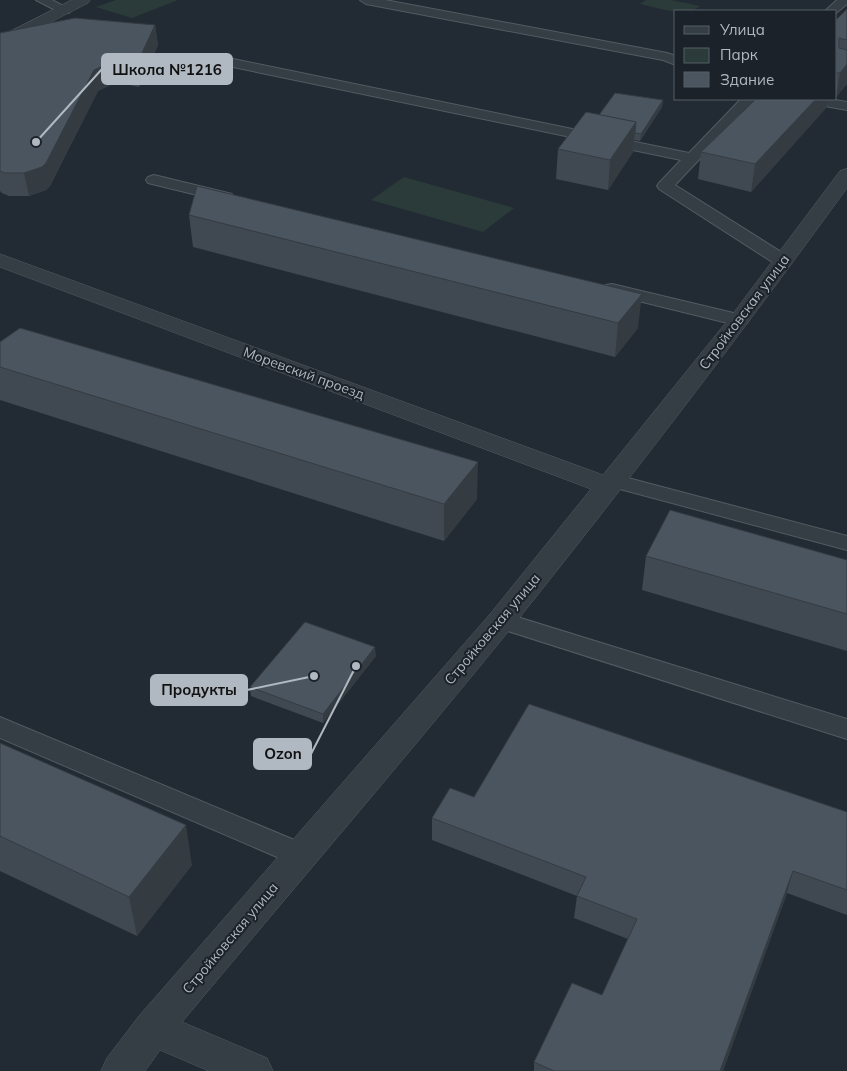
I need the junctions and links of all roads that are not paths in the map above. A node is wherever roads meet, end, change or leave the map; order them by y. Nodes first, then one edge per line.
1 (42, 0) edge
2 (83, 0) edge
3 (366, 0) edge
4 (844, 0) edge
5 (64, 10) junction
6 (832, 10) edge
7 (0, 42) edge
8 (209, 58) dead end
9 (674, 60) edge
10 (748, 100) edge
11 (814, 100) edge
12 (847, 106) edge
13 (692, 158) junction
14 (847, 175) edge
15 (154, 180) dead end
16 (239, 200) edge
17 (0, 260) edge
18 (782, 261) junction
19 (598, 286) edge
20 (740, 320) junction
21 (611, 483) junction
22 (847, 543) edge
23 (501, 620) junction
24 (0, 727) edge
25 (847, 728) edge
26 (301, 855) junction
27 (153, 1028) junction
28 (121, 1071) edge
29 (253, 1071) edge

1 - 5 lane
2 - 5 street
3 - 9 lane
4 - 6 lane
5 - 7 street
8 - 13 lane
10 - 13 lane
11 - 12 lane
13 - 18 lane
14 - 18 street, Стройковская улица
15 - 16 lane
17 - 21 street, Моревский проезд
18 - 20 street, Стройковская улица
19 - 20 lane
20 - 21 street, Стройковская улица
21 - 22 lane
21 - 23 street, Стройковская улица
23 - 25 lane
23 - 26 street, Стройковская улица
24 - 26 lane
26 - 27 street, Стройковская улица
27 - 28 street, Стройковская улица
27 - 29 street

